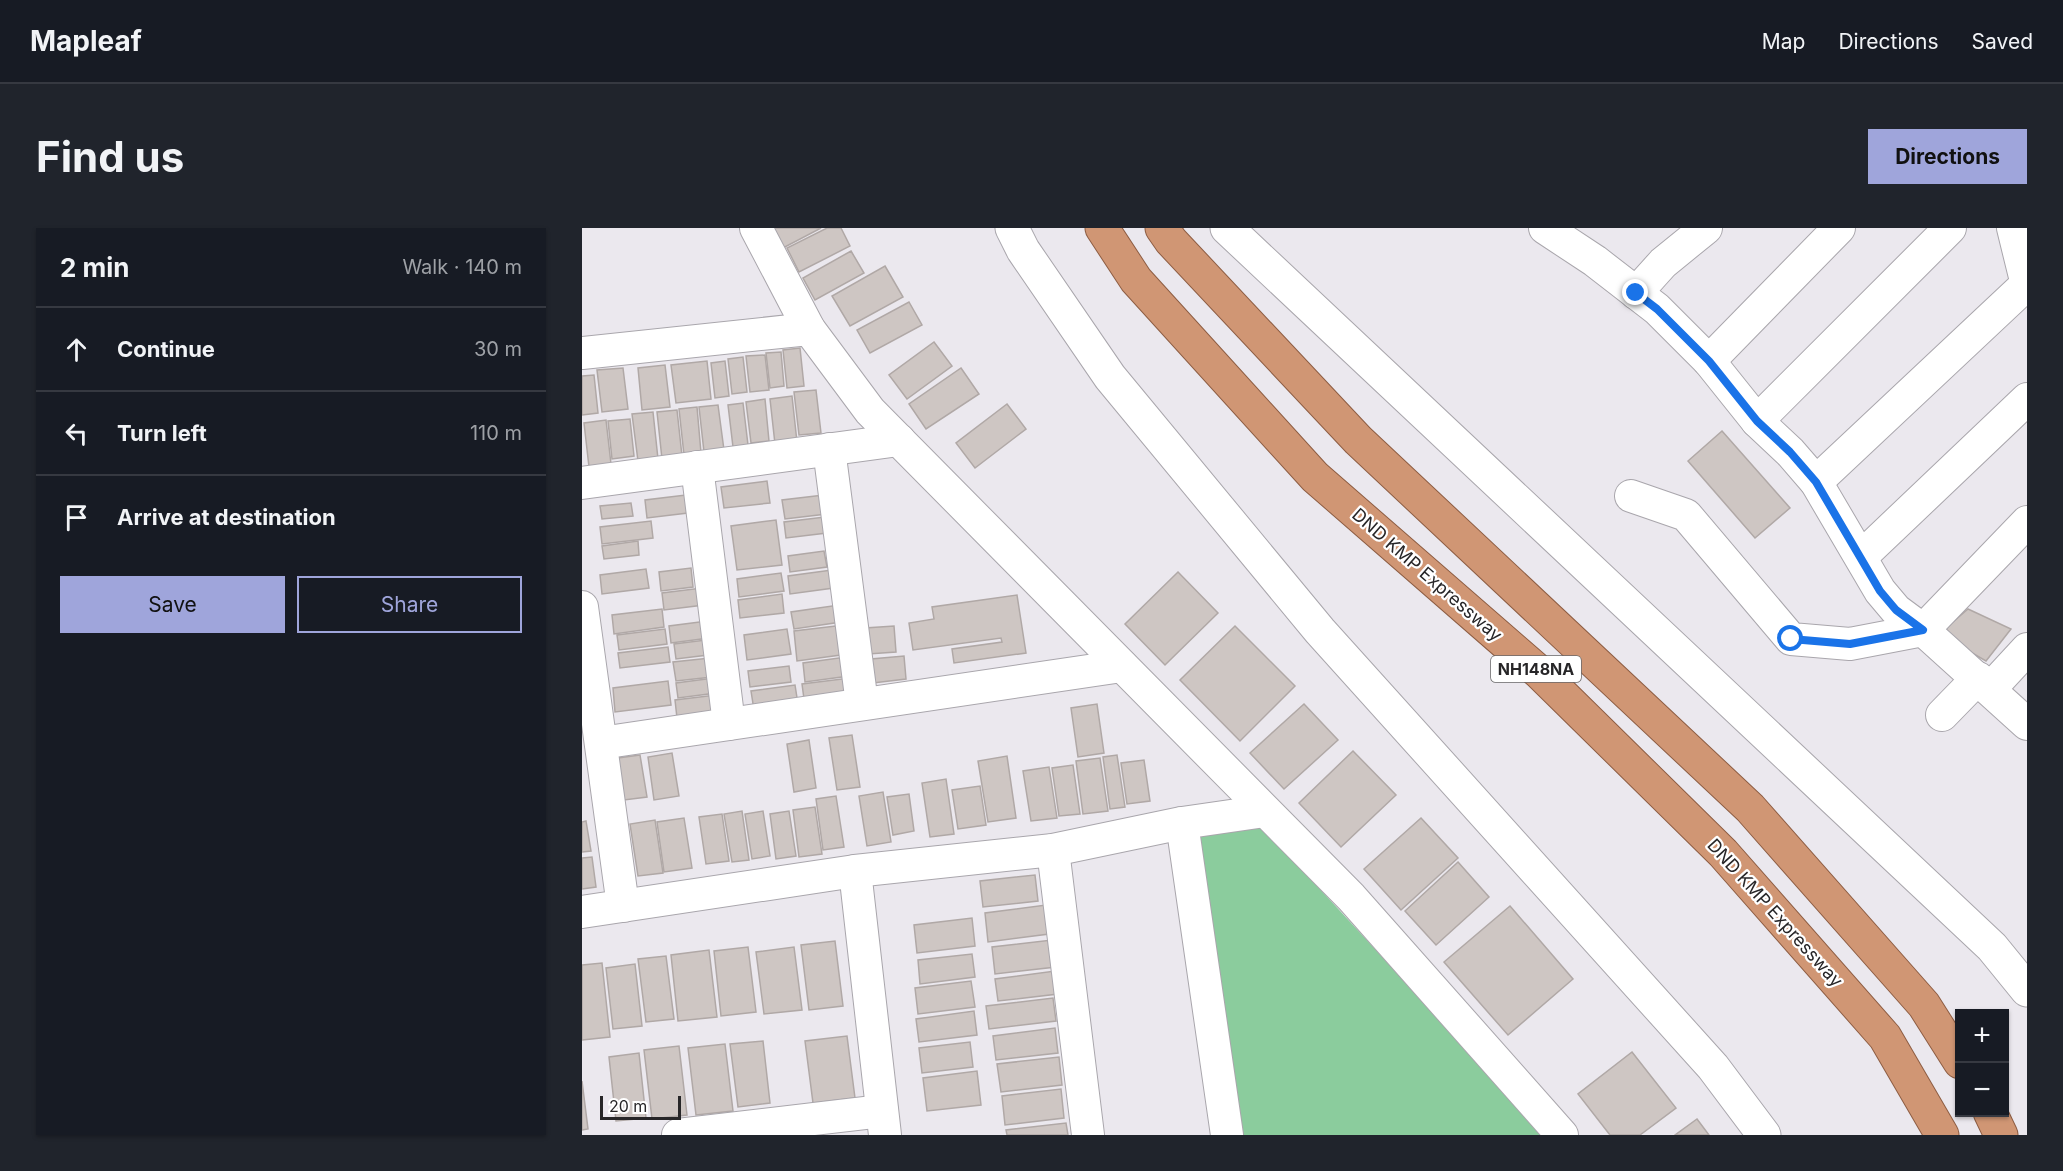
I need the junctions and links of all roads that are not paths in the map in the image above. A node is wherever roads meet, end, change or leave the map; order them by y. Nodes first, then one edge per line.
1 (756, 228) edge
2 (1012, 228) edge
3 (1102, 228) edge
4 (1162, 228) edge
5 (1227, 228) edge
6 (1545, 228) edge
7 (1706, 228) edge
8 (1839, 228) edge
9 (1950, 228) edge
10 (2013, 228) edge
11 (2027, 285) edge
12 (1636, 293) junction
13 (809, 328) junction
14 (582, 353) edge
15 (1709, 361) junction
16 (2027, 399) edge
17 (1757, 421) junction
18 (898, 440) junction
19 (829, 449) junction
20 (697, 467) junction
21 (1816, 482) junction
22 (582, 483) edge
23 (1631, 496) dead end
24 (2027, 522) edge
25 (1861, 557) junction
26 (582, 607) edge
27 (1923, 630) junction
28 (2027, 649) edge
29 (1122, 666) junction
30 (1984, 684) junction
31 (862, 704) junction
32 (1942, 715) dead end
33 (729, 724) junction
34 (2027, 724) edge
35 (601, 743) junction
36 (1265, 811) junction
37 (1182, 823) junction
38 (1053, 850) junction
39 (855, 871) junction
40 (623, 906) junction
41 (582, 912) edge
42 (2027, 990) edge
43 (1955, 1055) edge
44 (1992, 1117) edge
45 (884, 1123) edge
46 (679, 1135) edge
47 (1088, 1135) edge
48 (1227, 1135) edge
49 (1562, 1135) edge
50 (1764, 1135) edge
51 (1942, 1135) edge
52 (2001, 1135) edge

1 - 13 street
2 - 50 street
3 - 51 highway, DND KMP Expressway / NH148NA
4 - 43 highway, NH148NA
5 - 42 street
6 - 12 street
7 - 12 street
8 - 15 street
9 - 17 street
10 - 11 street
11 - 21 street
12 - 15 street
13 - 14 street
13 - 18 street
15 - 17 street
16 - 25 street
17 - 21 street
18 - 19 street
18 - 29 street
19 - 20 street
19 - 31 street
20 - 22 street
20 - 33 street
21 - 25 street
23 - 27 street
24 - 27 street
25 - 27 street
26 - 35 street
27 - 30 street
28 - 30 street
29 - 31 street
29 - 36 street
30 - 32 street
30 - 34 street
31 - 33 street
33 - 35 street
35 - 40 street
36 - 37 street
36 - 49 street
37 - 38 street
37 - 48 street
38 - 39 street
38 - 47 street
39 - 40 street
39 - 45 street
40 - 41 street
44 - 52 highway
45 - 46 street

